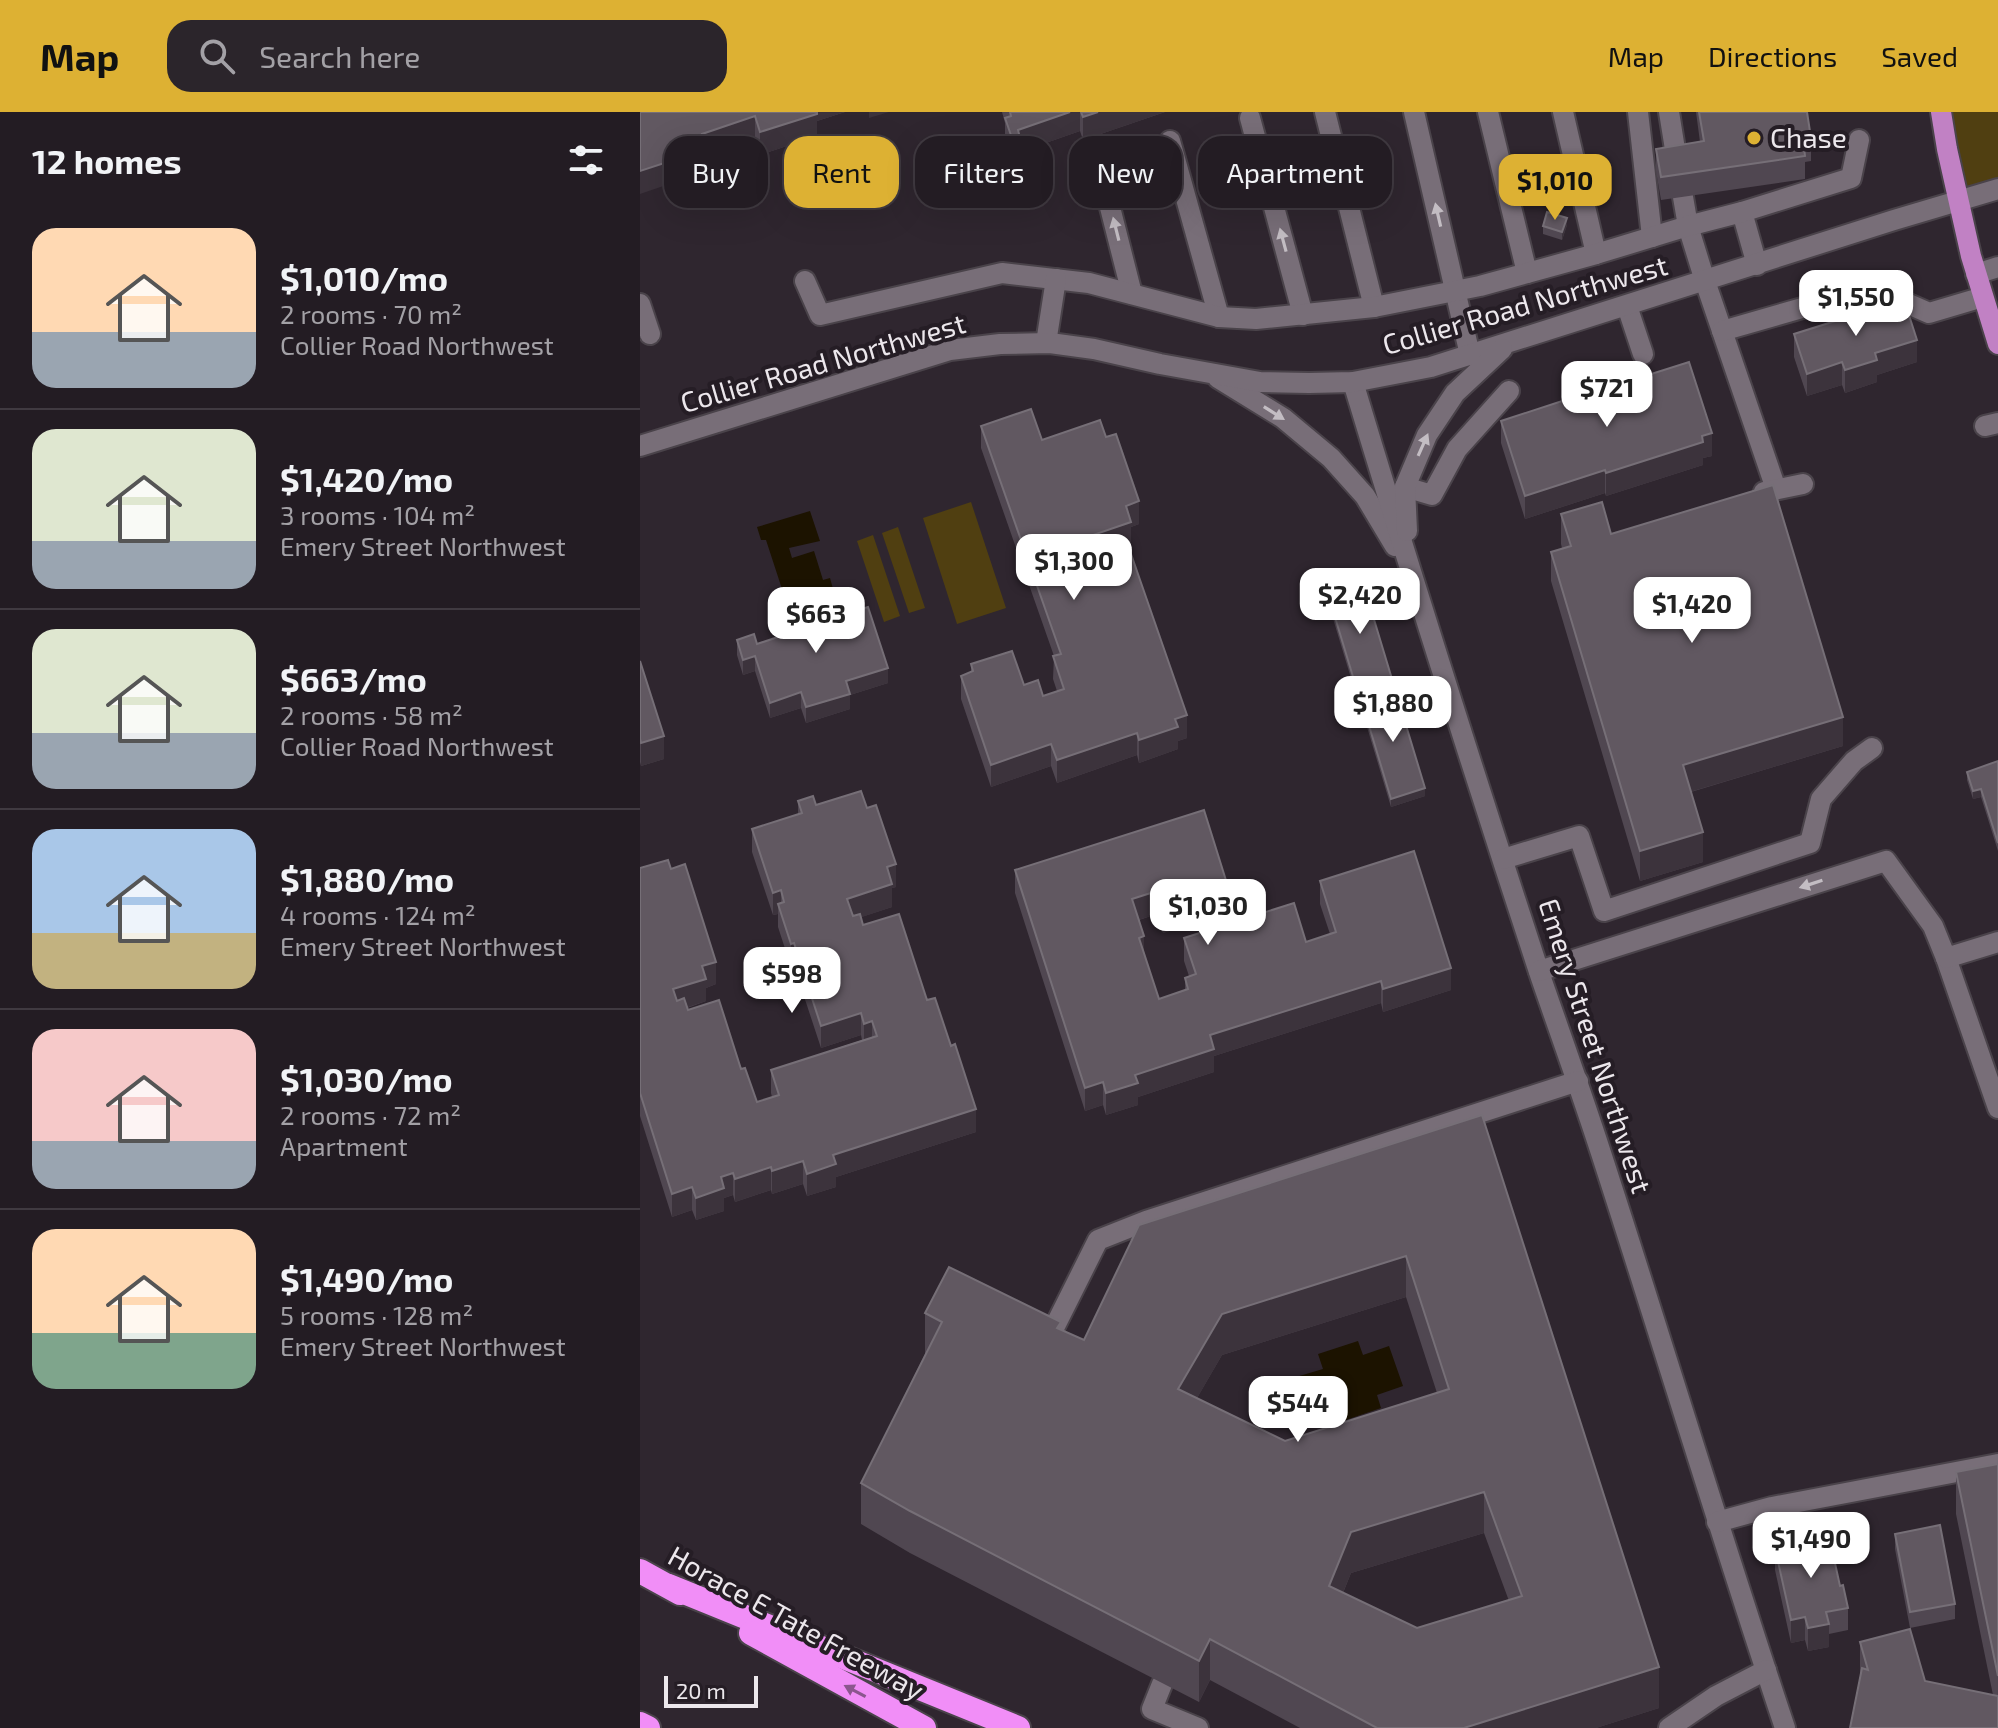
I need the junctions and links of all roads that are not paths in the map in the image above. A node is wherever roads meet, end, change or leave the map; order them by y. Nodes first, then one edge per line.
1 (1325, 112) edge
2 (1414, 112) edge
3 (1488, 112) edge
4 (1563, 112) edge
5 (1638, 112) edge
6 (1669, 112) edge
7 (1941, 112) edge
8 (1250, 118) dead end
9 (1859, 140) dead end
10 (1678, 168) edge
11 (1182, 184) edge
12 (1998, 189) edge
13 (1683, 197) edge
14 (1958, 201) junction
15 (1110, 208) edge
16 (1742, 212) junction
17 (1688, 226) junction
18 (1652, 237) junction
19 (1596, 254) junction
20 (1757, 265) junction
21 (1998, 267) edge
22 (1527, 273) junction
23 (1976, 274) junction
24 (1056, 279) junction
25 (805, 281) dead end
26 (1705, 281) junction
27 (1455, 291) junction
28 (1132, 294) junction
29 (1983, 297) junction
30 (640, 304) edge
31 (1627, 306) junction
32 (1374, 307) junction
33 (1303, 315) junction
34 (1219, 317) junction
35 (1722, 331) junction
36 (650, 334) dead end
37 (1046, 343) junction
38 (1508, 343) junction
39 (1998, 344) edge
40 (1643, 354) dead end
41 (1470, 355) junction
42 (1207, 372) junction
43 (1353, 382) junction
44 (1509, 391) dead end
45 (640, 446) edge
46 (1803, 484) dead end
47 (1405, 487) junction
48 (1776, 489) junction
49 (1744, 495) edge
50 (1411, 575) junction
51 (1872, 748) dead end
52 (1503, 859) junction
53 (1998, 942) edge
54 (1946, 958) junction
55 (1539, 971) junction
56 (1578, 1081) junction
57 (1998, 1108) edge
58 (1041, 1353) edge
59 (1998, 1464) edge
60 (1717, 1522) junction
61 (640, 1571) edge
62 (669, 1586) junction
63 (1766, 1670) junction
64 (1162, 1684) edge
65 (640, 1724) edge
66 (648, 1728) edge
67 (924, 1728) edge
68 (1018, 1728) edge
69 (1198, 1728) edge
70 (1669, 1728) edge
71 (1785, 1728) edge

1 - 32 street
27 -> 2 street
3 - 22 street
4 - 19 street
5 - 18 street
6 - 10 street
7 - 14 main road
33 -> 8 street
9 - 16 street
11 - 34 street
12 - 14 street, Collier Road Northwest
13 - 17 street
14 - 20 street, Collier Road Northwest
14 - 23 main road
28 -> 15 street
16 - 17 street
16 - 20 street
17 - 18 street
17 - 26 street
18 - 19 street
19 - 22 street
20 - 26 street, Collier Road Northwest
21 - 23 street
22 - 27 street
23 - 29 main road
24 - 25 street
24 - 28 street
24 - 37 street
26 - 31 street, Collier Road Northwest
26 - 35 street
27 - 32 street
27 - 41 street
28 - 34 street
29 - 35 street
29 - 39 main road
30 - 36 street
31 - 38 street, Collier Road Northwest
31 - 40 street
32 - 33 street
33 - 34 street
35 - 48 street
37 - 42 street, Collier Road Northwest
37 - 45 street, Collier Road Northwest
38 - 41 street, Collier Road Northwest
47 -> 38 street
41 - 43 street, Collier Road Northwest
42 - 43 street, Collier Road Northwest
42 -> 50 street
43 - 50 street, Emery Street Northwest
44 - 47 street
46 - 48 street
47 - 50 street
48 - 49 street
50 - 52 street, Emery Street Northwest
51 - 52 street
52 - 55 street, Emery Street Northwest
53 - 54 street
54 -> 55 street
54 - 57 street
55 - 56 street, Emery Street Northwest
56 - 58 street
56 - 60 street, Emery Street Northwest
59 - 60 street
60 - 63 street, Emery Street Northwest
61 - 62 highway, Horace E Tate Freeway
67 -> 62 highway, Horace E Tate Freeway
62 - 68 highway
63 - 70 street
63 - 71 street, Emery Street Northwest
64 - 69 street
65 - 66 highway

